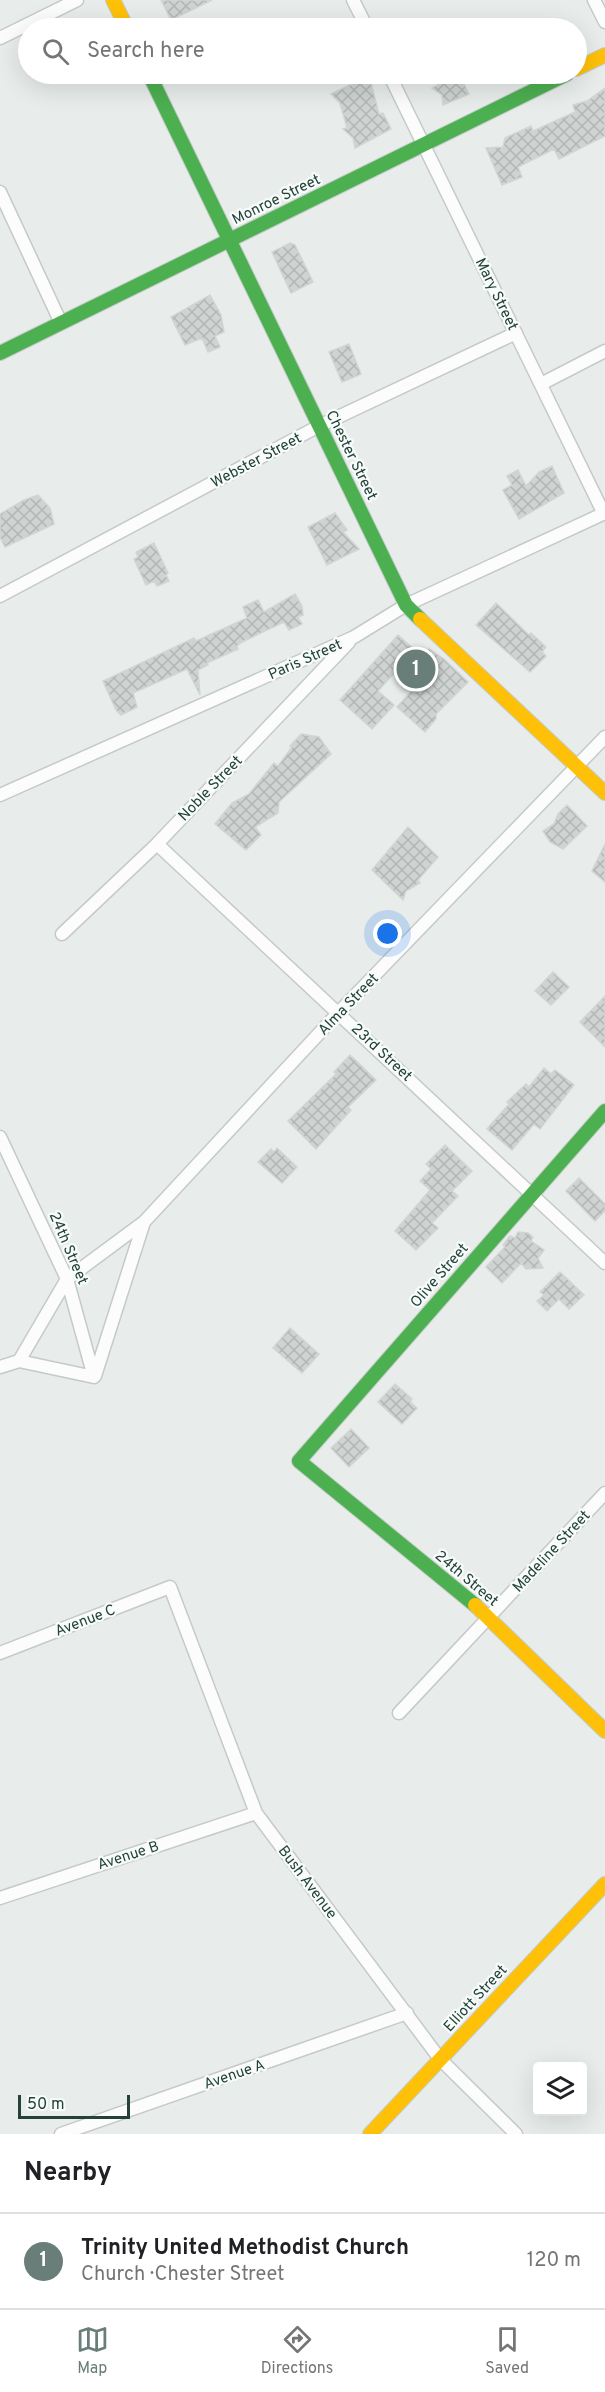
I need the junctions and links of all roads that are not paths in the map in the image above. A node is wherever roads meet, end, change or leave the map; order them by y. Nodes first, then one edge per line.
1 (77, 0) edge
2 (113, 0) edge
3 (353, 0) edge
4 (594, 0) edge
5 (41, 18) edge
6 (122, 18) edge
7 (362, 18) edge
8 (605, 22) edge
9 (18, 29) edge
10 (0, 38) edge
11 (605, 55) edge
12 (587, 64) edge
13 (154, 84) edge
14 (394, 84) edge
15 (547, 84) edge
16 (424, 144) junction
17 (0, 192) edge
18 (229, 240) junction
19 (61, 323) junction
20 (516, 333) junction
21 (605, 351) edge
22 (0, 353) edge
23 (540, 384) junction
24 (319, 426) junction
25 (604, 513) edge
26 (0, 596) edge
27 (406, 606) junction
28 (354, 637) junction
29 (605, 737) edge
30 (574, 767) junction
31 (605, 793) edge
32 (0, 795) edge
33 (157, 844) junction
34 (62, 934) dead end
35 (339, 1012) junction
36 (605, 1111) edge
37 (1, 1139) edge
38 (532, 1194) junction
39 (144, 1222) junction
40 (605, 1263) edge
41 (67, 1279) junction
42 (19, 1361) junction
43 (0, 1367) edge
44 (94, 1377) junction
45 (299, 1461) joint
46 (605, 1493) edge
47 (170, 1587) joint
48 (489, 1617) junction
49 (0, 1653) edge
50 (399, 1713) dead end
51 (605, 1731) edge
52 (256, 1813) junction
53 (605, 1884) edge
54 (0, 1898) edge
55 (407, 2013) junction
56 (440, 2059) junction
57 (62, 2134) edge
58 (370, 2134) edge
59 (516, 2134) edge

1 - 5 street
2 - 6 street
3 - 7 street
4 - 8 street
9 - 10 street
11 - 12 street
13 - 18 street, Chester Street
14 - 16 street, Mary Street
15 - 16 street, Monroe Street
16 - 18 street, Monroe Street
16 - 20 street, Mary Street
17 - 19 street
18 - 19 street, Monroe Street
18 - 24 street, Chester Street
19 - 22 street, Monroe Street
20 - 23 street, Mary Street
20 - 24 street, Webster Street
21 - 23 street
23 - 25 street, Mary Street
24 - 26 street, Webster Street
24 - 27 street, Chester Street
25 - 27 street, Paris Street
27 - 28 street, Paris Street
27 - 30 street, Chester Street
28 - 32 street, Paris Street
28 - 33 street, Noble Street
29 - 30 street, Alma Street
30 - 31 street, Chester Street
30 - 35 street, Alma Street
33 - 34 street, Noble Street
33 - 35 street, 23rd Street
35 - 38 street, 23rd Street
35 - 39 street, Alma Street
36 - 38 street, Olive Street
37 - 41 street, 24th Street
38 - 40 street, 23rd Street
38 - 45 street, Olive Street
39 - 41 street, Alma Street
39 - 44 street, Alma Street
41 - 42 street, Alma Street
41 - 44 street, 24th Street
42 - 43 street
42 - 44 street
45 - 48 street, 24th Street
46 - 48 street, Madeline Street
47 - 49 street, Avenue C
47 - 52 street, Bush Avenue
48 - 50 street, Madeline Street
48 - 51 street, 24th Street
52 - 54 street, Avenue B
52 - 55 street, Bush Avenue
53 - 56 street, Elliott Street
55 - 56 street, Bush Avenue
55 - 57 street, Avenue A
56 - 58 street, Elliott Street
56 - 59 street, Bush Avenue

